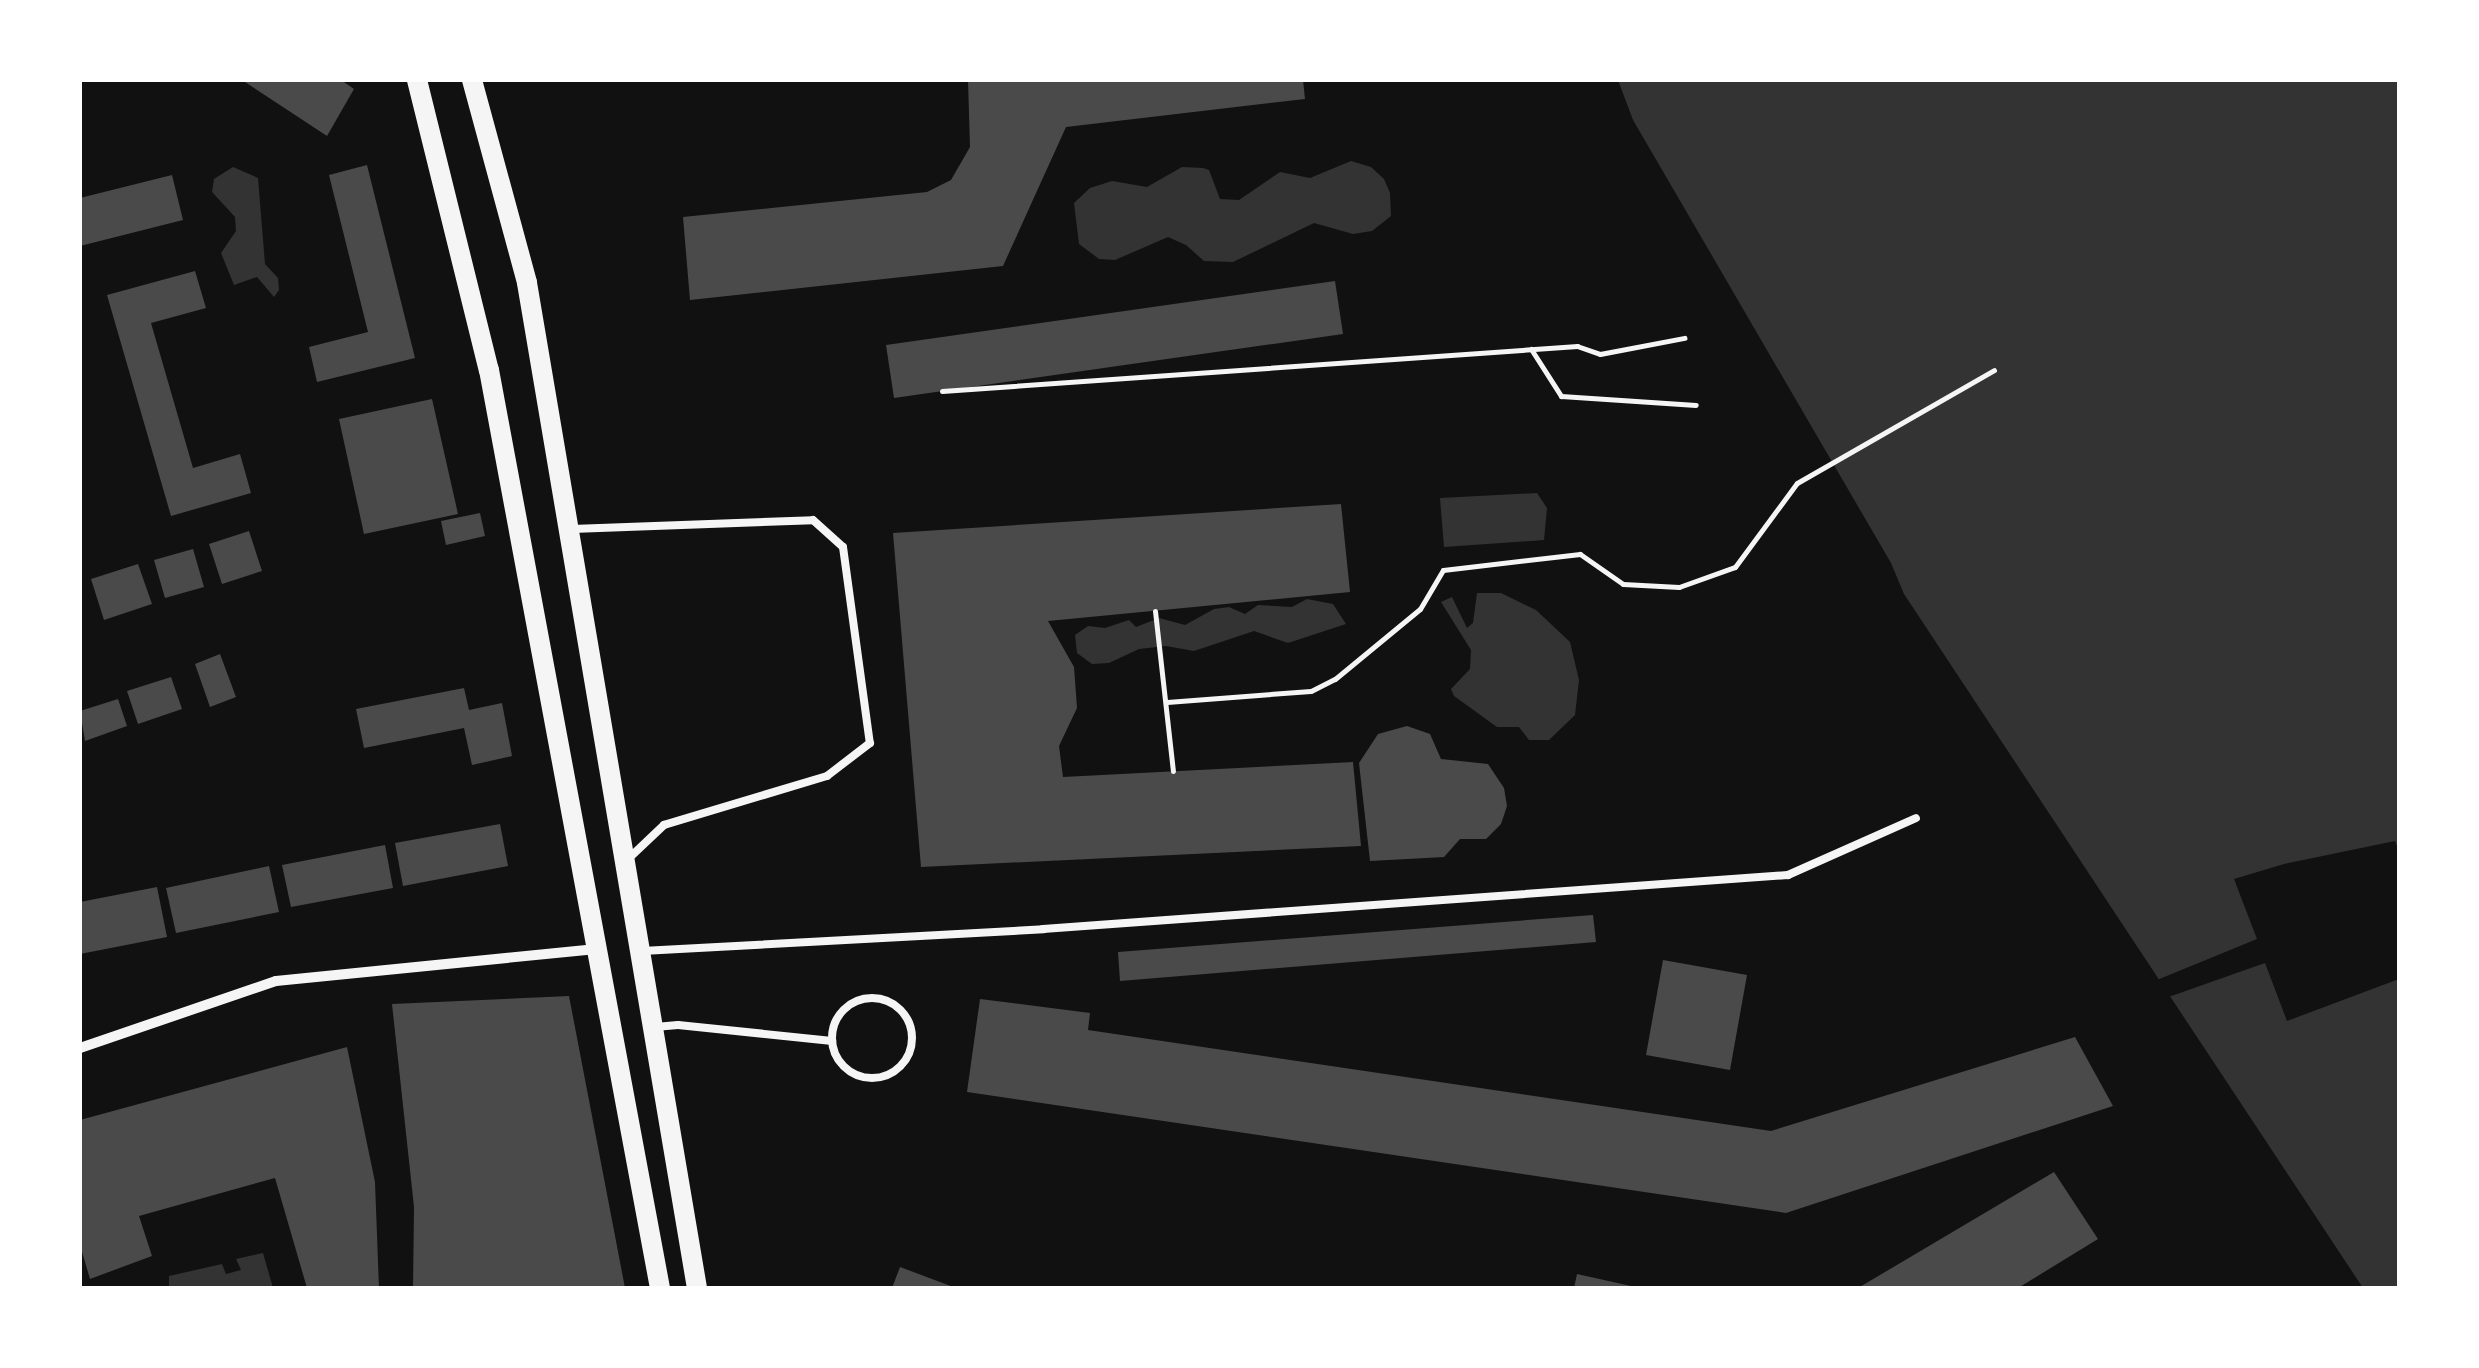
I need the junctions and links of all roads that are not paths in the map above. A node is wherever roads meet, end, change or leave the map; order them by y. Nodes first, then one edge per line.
1 (416, 80) edge
2 (472, 80) edge
3 (569, 529) junction
4 (1916, 818) dead end
5 (626, 860) junction
6 (596, 949) junction
7 (642, 951) junction
8 (655, 1027) junction
9 (832, 1041) junction
10 (80, 1048) edge
11 (660, 1288) edge
12 (697, 1288) edge

1 - 6 main road
2 - 3 main road
3 - 5 main road
3 - 5 lane
4 - 7 lane
5 - 7 main road
6 - 10 street
6 - 11 main road
7 - 8 main road
8 - 9 lane
8 - 12 main road
9 - 9 lane

